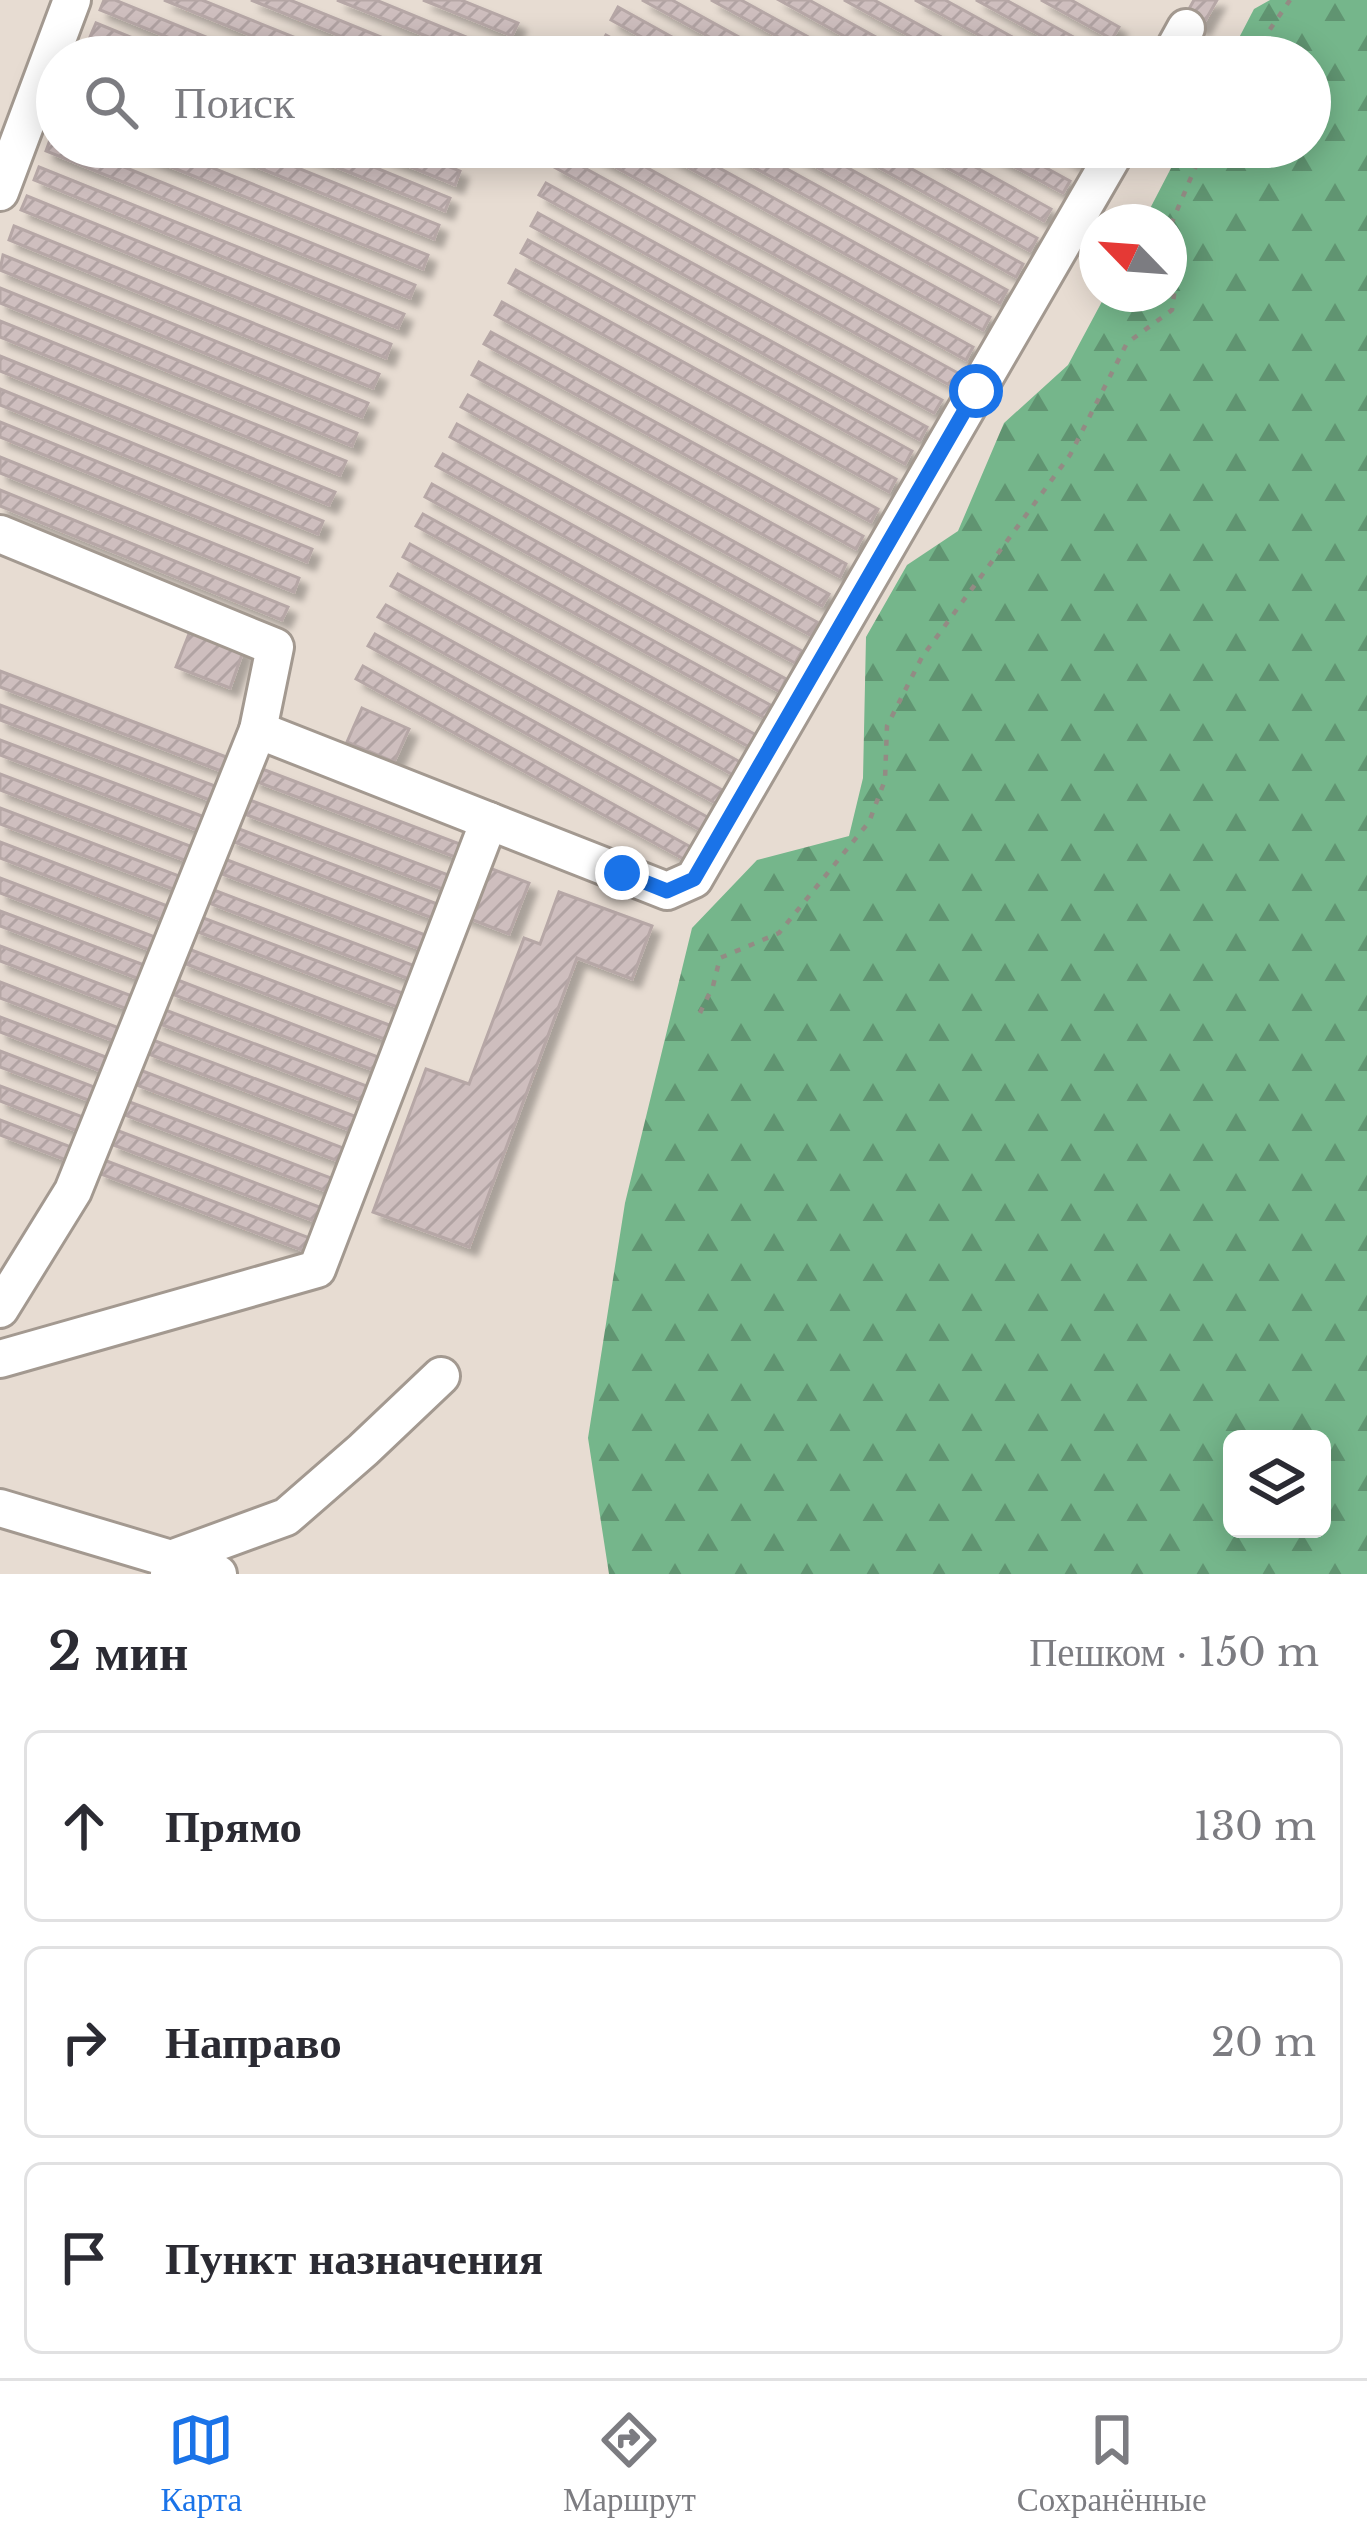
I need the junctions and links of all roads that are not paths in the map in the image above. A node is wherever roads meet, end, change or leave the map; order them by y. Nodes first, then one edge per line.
1 (72, 0) edge
2 (58, 36) edge
3 (36, 96) edge
4 (1106, 168) edge
5 (0, 192) edge
6 (0, 534) edge
7 (258, 730) junction
8 (489, 821) junction
9 (0, 1309) edge
10 (0, 1359) edge
11 (441, 1376) dead end
12 (0, 1508) edge
13 (170, 1566) edge
14 (218, 1574) edge

1 - 2 street
3 - 5 street
4 - 8 street
6 - 7 street
7 - 8 street
7 - 9 street
8 - 10 street
11 - 13 street
12 - 13 street
13 - 14 street

